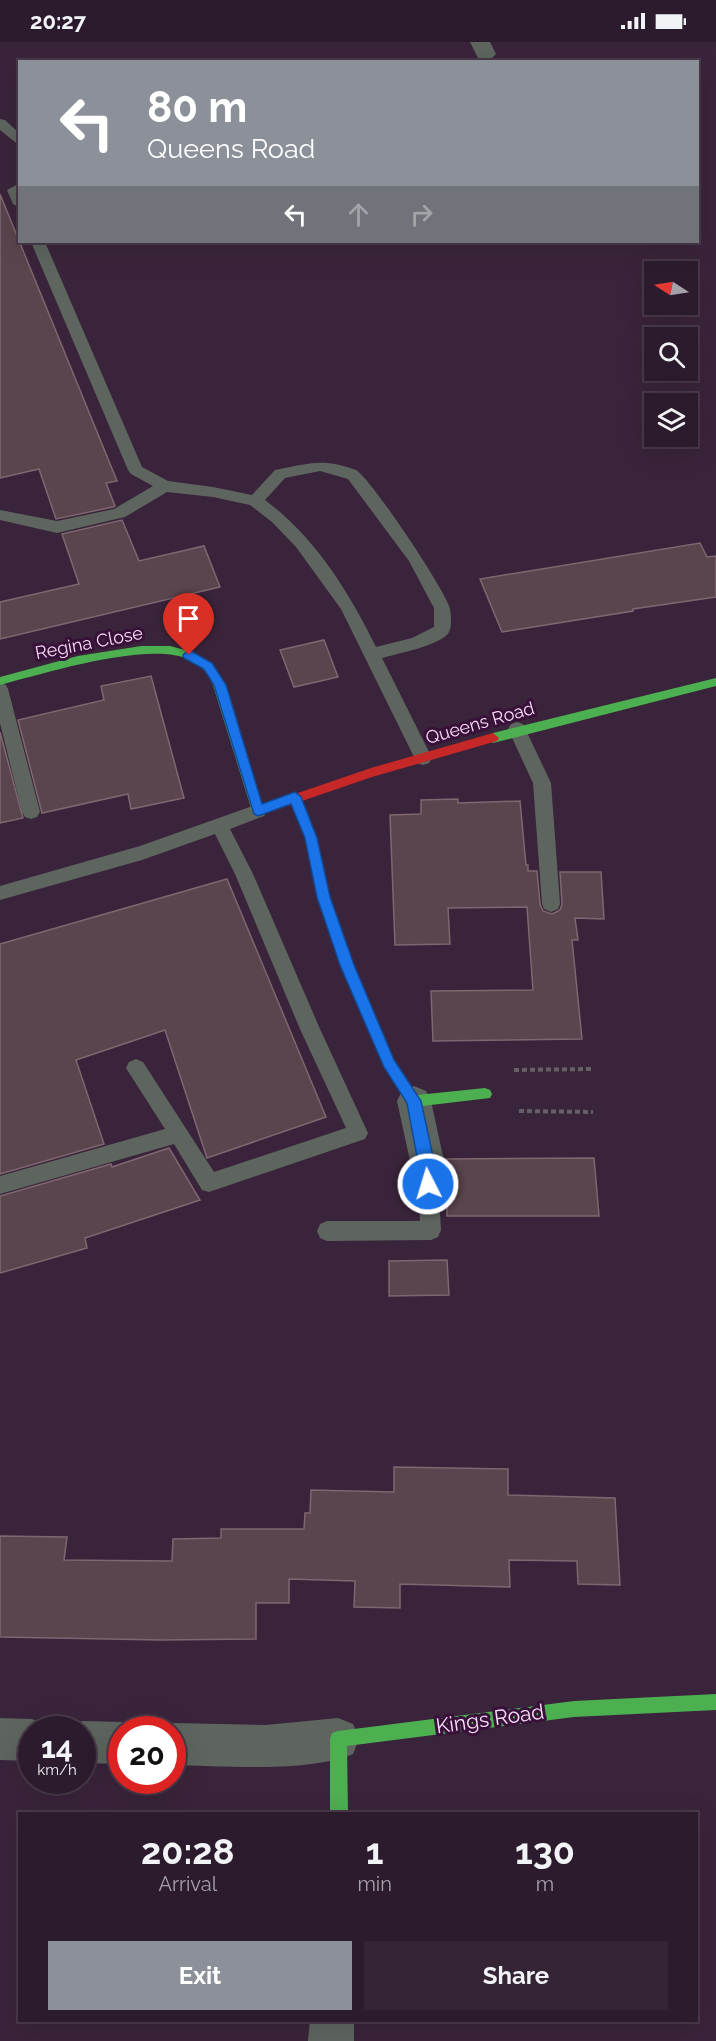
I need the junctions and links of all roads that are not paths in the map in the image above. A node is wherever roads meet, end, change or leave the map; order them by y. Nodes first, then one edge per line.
1 (0, 123) edge
2 (18, 140) edge
3 (17, 188) edge
4 (0, 194) edge
5 (38, 243) edge
6 (165, 486) junction
7 (255, 501) junction
8 (0, 515) edge
9 (372, 654) junction
10 (0, 681) edge
11 (716, 682) edge
12 (0, 689) edge
13 (517, 729) junction
14 (423, 758) junction
15 (295, 797) junction
16 (258, 811) junction
17 (31, 812) dead end
18 (219, 825) junction
19 (0, 893) edge
20 (551, 904) dead end
21 (136, 1068) dead end
22 (485, 1094) road end
23 (414, 1101) junction
24 (179, 1134) junction
25 (427, 1161) joint
26 (0, 1185) edge
27 (327, 1231) dead end
28 (716, 1702) edge
29 (0, 1739) edge
30 (338, 1739) junction
31 (18, 1740) edge
32 (186, 1744) edge
33 (339, 1812) edge
34 (332, 2022) edge
35 (331, 2041) edge

1 - 2 lane
3 - 4 lane
5 - 6 lane
6 - 7 lane
6 - 8 lane
7 - 9 lane
7 - 9 lane
9 - 14 lane
10 - 16 street, Regina Close
11 - 13 street, Queens Road
12 - 17 lane
13 - 14 street, Queens Road
13 - 20 lane
14 - 15 street, Queens Road
15 - 16 street, Queens Road
15 - 23 street
16 - 18 lane
18 - 19 lane
18 - 24 lane
21 - 24 lane
22 - 23 street
23 - 25 street
24 - 26 lane
25 - 27 lane
28 - 30 street, Kings Road
29 - 31 street
30 - 32 street
30 - 33 street
34 - 35 street

